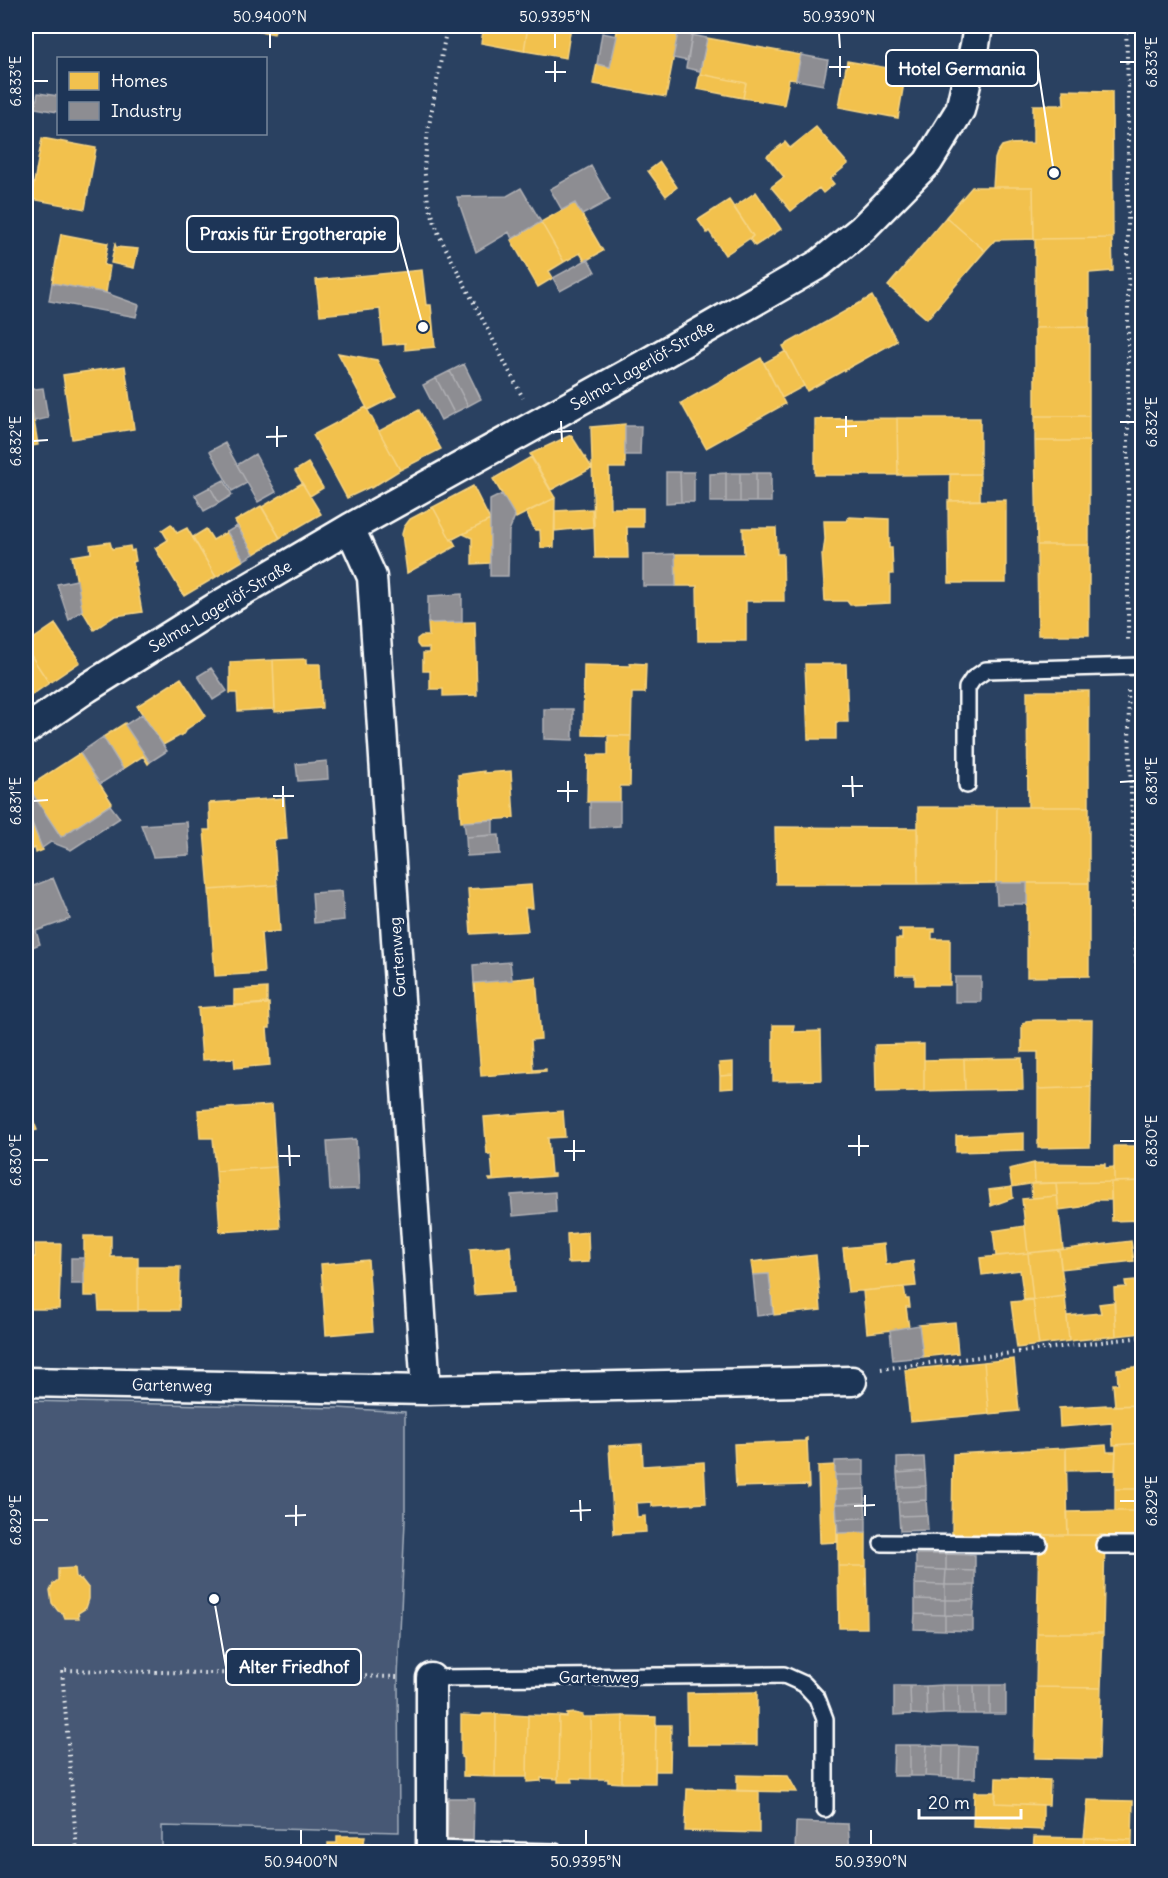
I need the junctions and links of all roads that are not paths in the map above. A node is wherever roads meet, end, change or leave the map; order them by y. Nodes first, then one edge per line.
1 (978, 26) edge
2 (350, 528) junction
3 (1135, 666) edge
4 (26, 730) edge
5 (967, 785) dead end
6 (852, 1381) road end
7 (26, 1382) edge
8 (426, 1390) junction
9 (882, 1543) dead end
10 (1039, 1544) dead end
11 (1104, 1545) dead end
12 (1143, 1545) edge
13 (431, 1677) joint
14 (825, 1809) dead end
15 (431, 1851) edge
16 (555, 1852) edge

1 - 2 street, Selma-Lagerlöf-Straße
2 - 4 street, Selma-Lagerlöf-Straße
2 - 8 street, Gartenweg
3 - 5 lane
6 - 8 street, Gartenweg
7 - 8 street, Gartenweg
9 - 10 lane
11 - 12 lane
13 - 14 lane, Gartenweg
13 - 15 street
15 - 16 lane

